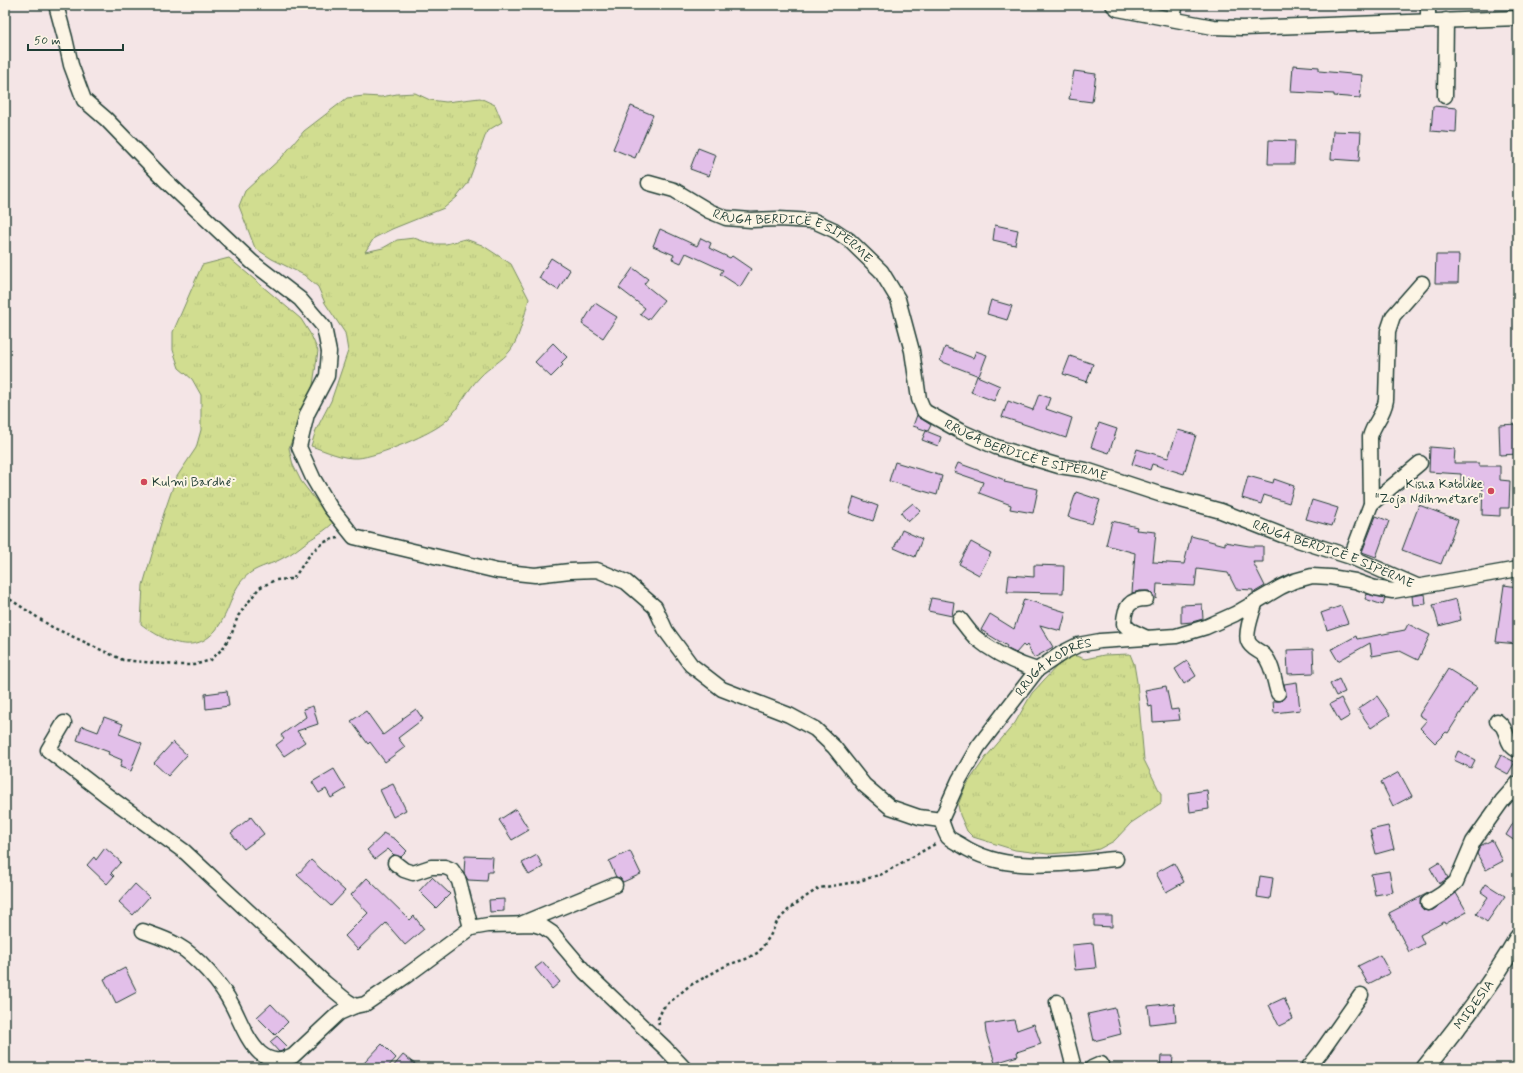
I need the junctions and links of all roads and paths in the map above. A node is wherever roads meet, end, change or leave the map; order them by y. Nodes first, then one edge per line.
1 (56, 5) edge
2 (1113, 5) edge
3 (1176, 5) edge
4 (1428, 5) edge
5 (1518, 18) edge
6 (1172, 19) junction
7 (1446, 20) junction
8 (1428, 21) junction
9 (1445, 96) dead end
10 (649, 183) dead end
11 (1422, 283) dead end
12 (1420, 463) dead end
13 (1371, 504) junction
14 (354, 537) junction
15 (1351, 557) junction
16 (1518, 569) edge
17 (1417, 586) junction
18 (5, 596) edge
19 (1146, 600) dead end
20 (1256, 601) junction
21 (960, 619) dead end
22 (1147, 638) junction
23 (1037, 670) junction
24 (1278, 693) dead end
25 (1498, 721) dead end
26 (64, 723) dead end
27 (1518, 750) edge
28 (1518, 783) edge
29 (941, 820) junction
30 (948, 837) junction
31 (1116, 858) dead end
32 (395, 863) dead end
33 (616, 885) dead end
34 (1428, 903) dead end
35 (521, 924) junction
36 (471, 928) junction
37 (143, 931) dead end
38 (1518, 938) edge
39 (1360, 995) dead end
40 (1057, 1002) dead end
41 (355, 1006) junction
42 (660, 1029) dead end
43 (684, 1068) edge
44 (1074, 1068) edge
45 (1308, 1068) edge
46 (1425, 1068) edge

1 - 14 street
2 - 6 street
3 - 6 street
4 - 8 street
5 - 7 street
6 - 8 street
7 - 8 street
7 - 9 street
10 - 15 street, RRUGA BERDICË E SIPËRME
11 - 13 street
12 - 13 street
13 - 15 street
14 - 18 path
14 - 29 street
15 - 17 street, RRUGA BERDICË E SIPËRME
16 - 17 street, RRUGA BERDICË E SIPËRME
17 - 20 street, RRUGA KODRËS
19 - 22 street
20 - 22 street, RRUGA KODRËS
20 - 24 street
21 - 23 street
22 - 23 street, RRUGA KODRËS
23 - 29 street, RRUGA KODRËS
25 - 27 street
26 - 41 street
28 - 34 street
29 - 30 street
30 - 31 street
30 - 42 path
32 - 36 street
33 - 35 street
35 - 36 street
35 - 43 street
36 - 41 street
37 - 41 street
38 - 46 main road, MIQESIA
39 - 45 street
40 - 44 street

